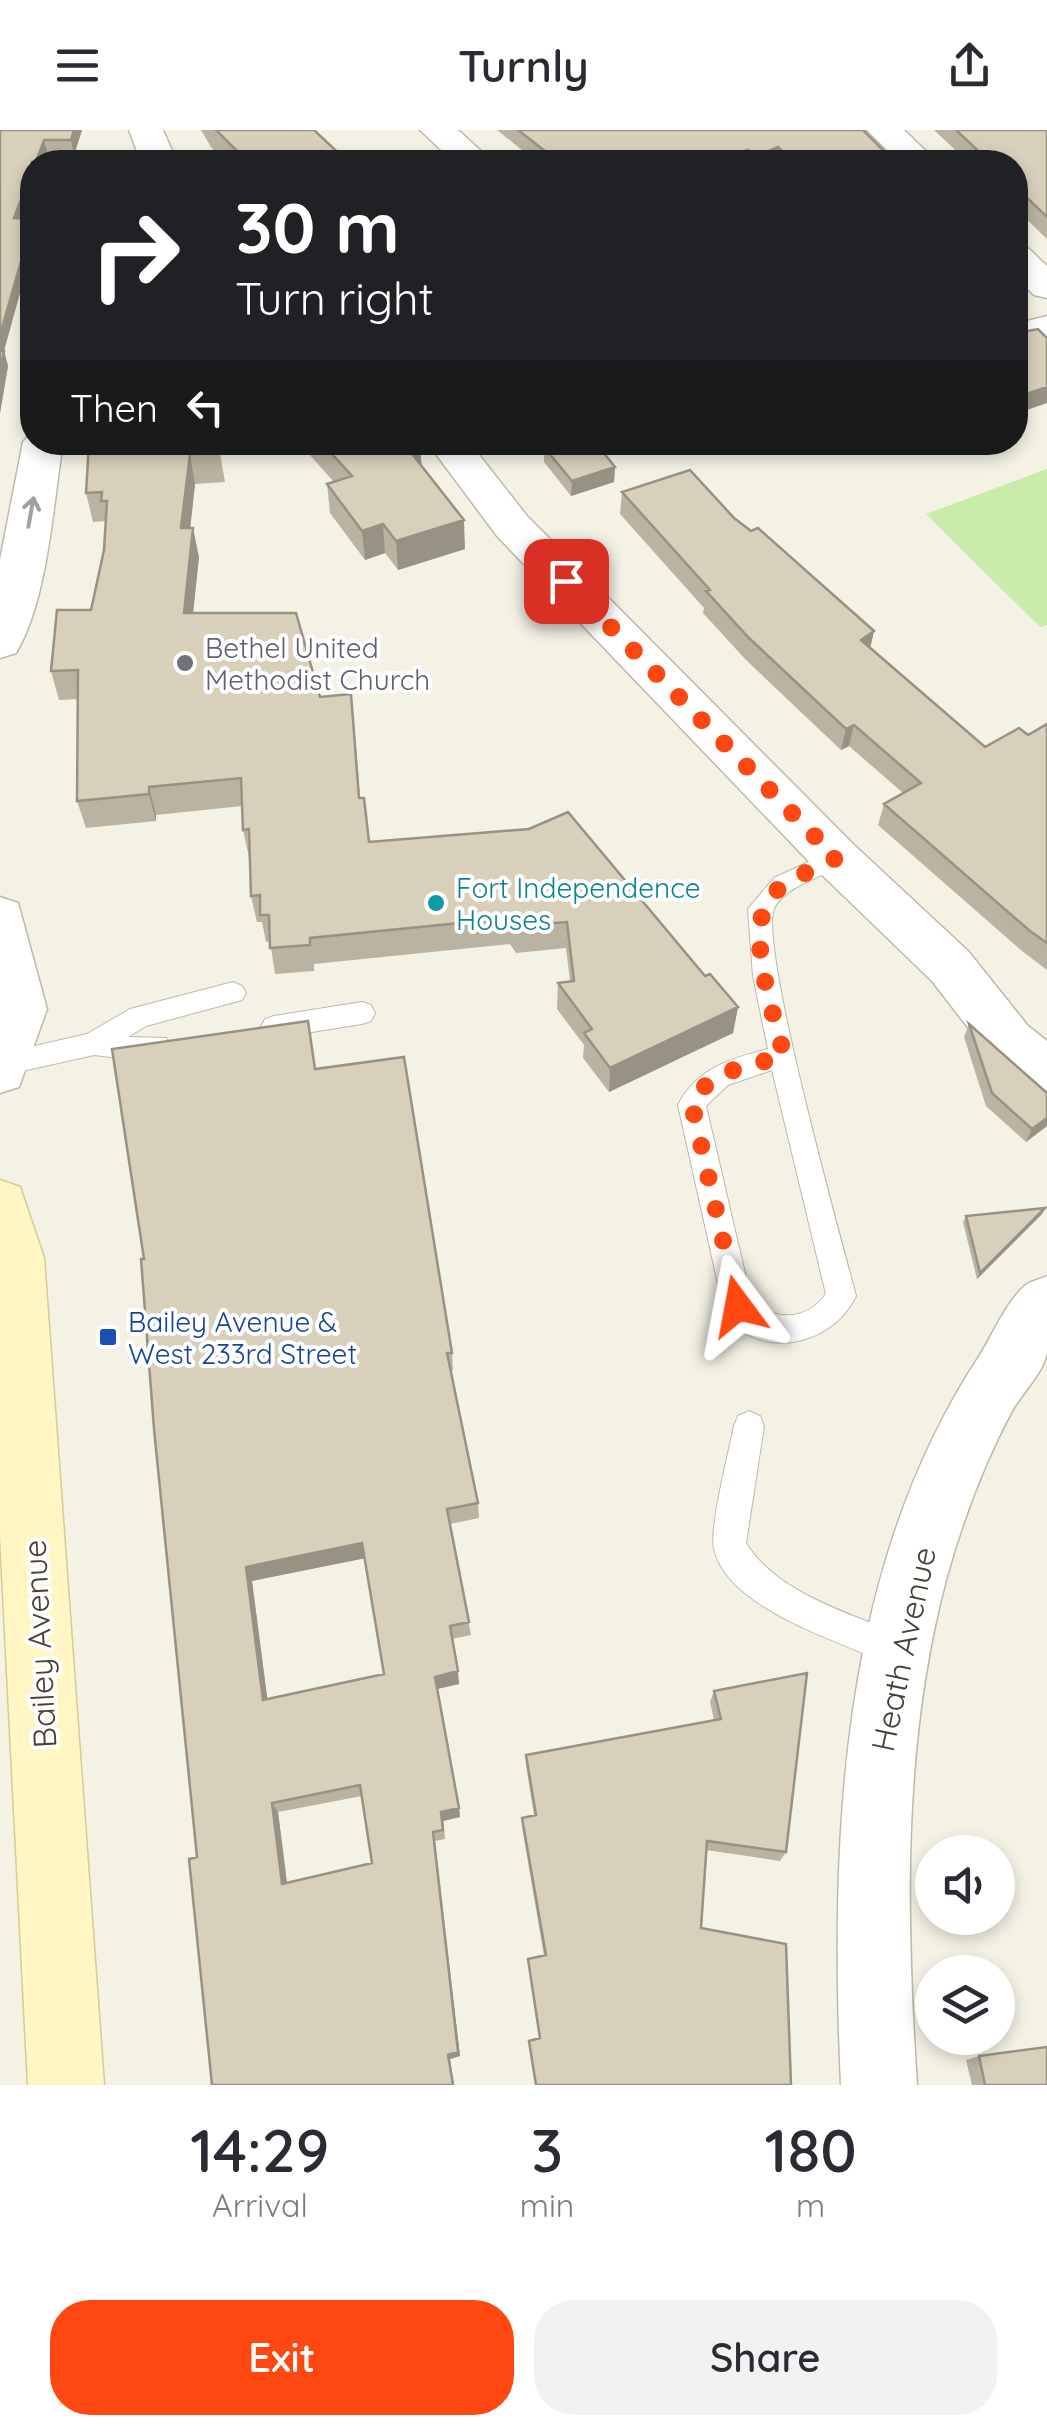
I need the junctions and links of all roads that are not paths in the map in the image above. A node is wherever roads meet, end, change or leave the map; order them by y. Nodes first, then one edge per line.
1 (437, 130) edge
2 (884, 130) edge
3 (461, 150) edge
4 (906, 150) edge
5 (1028, 269) edge
6 (1047, 287) edge
7 (40, 455) edge
8 (457, 455) edge
9 (9, 582) edge
10 (0, 642) edge
11 (836, 858) junction
12 (0, 917) edge
13 (950, 966) junction
14 (232, 993) dead end
15 (362, 1013) dead end
16 (1047, 1028) edge
17 (250, 1031) edge
18 (175, 1043) edge
19 (94, 1044) junction
20 (784, 1056) junction
21 (1, 1067) edge
22 (1047, 1072) edge
23 (5, 1242) edge
24 (1047, 1303) edge
25 (748, 1426) dead end
26 (896, 1650) junction
27 (66, 2085) edge
28 (879, 2085) edge

1 - 3 street
2 - 4 street
5 - 6 street
9 -> 7 street
8 - 11 street
9 - 10 street
11 - 13 street
11 - 20 lane
12 - 21 street
13 - 16 street
13 - 22 street
14 - 19 lane
15 - 17 lane
18 - 19 lane
19 - 21 lane
20 - 20 lane
23 - 27 main road, Bailey Avenue
24 - 26 street, Heath Avenue
25 - 26 lane
26 - 28 street, Heath Avenue

